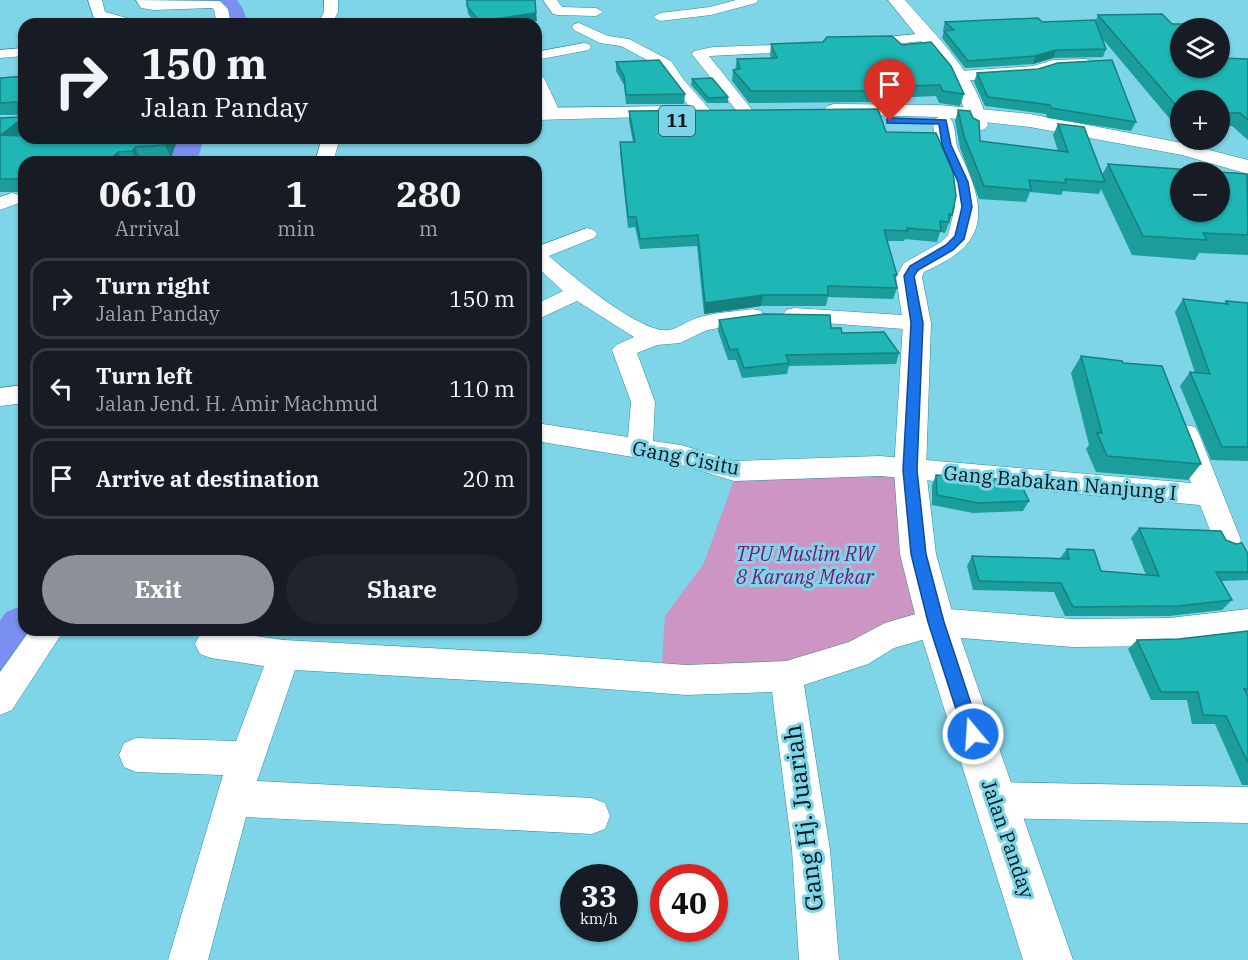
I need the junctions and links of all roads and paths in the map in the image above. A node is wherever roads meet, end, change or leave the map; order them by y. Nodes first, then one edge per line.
1 (95, 0) edge
2 (142, 0) edge
3 (331, 0) edge
4 (549, 0) edge
5 (751, 0) edge
6 (896, 0) edge
7 (731, 2) edge
8 (596, 12) dead end
9 (660, 17) dead end
10 (101, 18) edge
11 (223, 18) edge
12 (328, 18) edge
13 (579, 27) dead end
14 (927, 37) junction
15 (867, 43) edge
16 (584, 47) dead end
17 (816, 48) edge
18 (18, 52) edge
19 (0, 54) edge
20 (542, 55) edge
21 (1099, 64) edge
22 (960, 76) junction
23 (704, 112) junction
24 (756, 114) junction
25 (818, 115) edge
26 (941, 116) junction
27 (542, 117) edge
28 (542, 117) edge
29 (977, 120) junction
30 (1248, 167) edge
31 (587, 234) dead end
32 (542, 253) edge
33 (542, 260) edge
34 (578, 292) junction
35 (542, 310) edge
36 (917, 323) junction
37 (663, 338) junction
38 (18, 395) edge
39 (0, 397) edge
40 (1178, 413) edge
41 (542, 433) edge
42 (640, 449) junction
43 (910, 470) junction
44 (1210, 495) junction
45 (1227, 540) edge
46 (936, 622) junction
47 (1248, 623) edge
48 (44, 636) edge
49 (211, 644) dead end
50 (284, 655) junction
51 (786, 676) junction
52 (0, 699) edge
53 (136, 755) dead end
54 (246, 759) junction
55 (233, 798) junction
56 (995, 800) junction
57 (1248, 805) edge
58 (592, 816) dead end
59 (188, 960) edge
60 (819, 960) edge
61 (1048, 960) edge

1 - 10 street
2 - 11 street
3 - 12 street
4 - 8 street
5 - 7 street
6 - 14 main road
7 - 9 street
13 - 23 street
14 - 15 street
14 - 22 main road
16 - 20 street
17 - 24 street
18 - 19 street
21 - 22 street
22 - 29 main road
23 - 24 main road, 11
23 - 27 main road, 11
24 - 28 main road, 11
25 - 26 main road
26 - 29 main road
26 - 36 main road, Jalan Panday
29 - 30 main road
31 - 32 street
33 - 34 street
34 - 35 street
34 - 37 street
36 - 37 street
36 - 43 main road, Jalan Panday
37 - 42 street
38 - 39 street
40 - 44 street
41 - 42 street, Gang Cisitu
42 - 43 street, Gang Cisitu
43 - 44 street, Gang Babakan Nanjung I
43 - 46 main road, Jalan Panday
44 - 45 street
46 - 47 street
46 - 51 street
46 - 56 main road, Jalan Panday
48 - 52 street
49 - 50 street
50 - 51 street
50 - 54 street
51 - 60 street, Gang Hj. Juariah
53 - 54 street
54 - 55 street
55 - 58 street
55 - 59 street
56 - 57 street
56 - 61 main road, Jalan Panday

